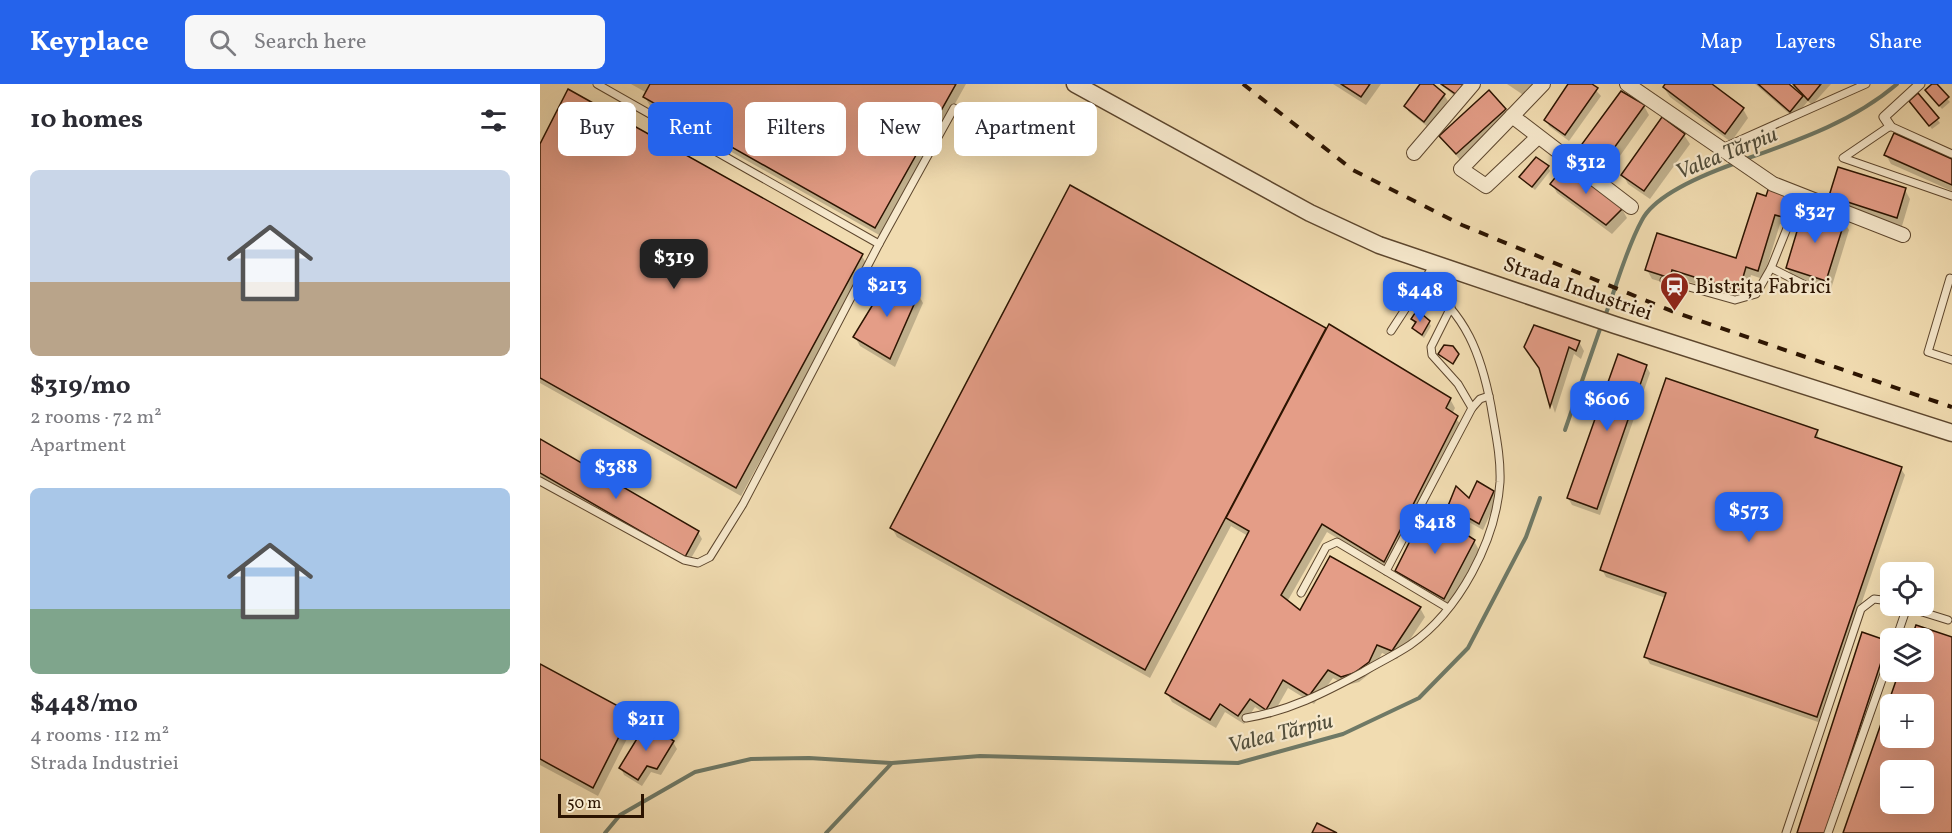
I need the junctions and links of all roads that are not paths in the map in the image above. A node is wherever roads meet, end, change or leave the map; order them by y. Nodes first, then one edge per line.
1 (597, 84) edge
2 (1076, 84) edge
3 (1473, 84) edge
4 (1543, 84) edge
5 (1628, 84) edge
6 (1866, 84) edge
7 (1920, 84) edge
8 (954, 108) dead end
9 (1512, 116) junction
10 (1890, 126) junction
11 (1538, 137) junction
12 (1726, 152) junction
13 (1414, 153) dead end
14 (1952, 154) edge
15 (1800, 196) junction
16 (1952, 196) edge
17 (1631, 207) dead end
18 (1903, 235) dead end
19 (879, 244) junction
20 (1435, 263) junction
21 (1771, 267) junction
22 (1950, 278) dead end
23 (1664, 280) dead end
24 (1422, 283) junction
25 (1813, 289) dead end
26 (1451, 307) junction
27 (1391, 332) dead end
28 (1952, 360) edge
29 (1489, 396) junction
30 (1472, 408) junction
31 (1952, 433) edge
32 (540, 481) edge
33 (1386, 571) junction
34 (1300, 593) dead end
35 (1880, 600) edge
36 (1448, 608) junction
37 (1934, 616) edge
38 (1948, 620) dead end
39 (1881, 682) edge
40 (1246, 718) dead end
41 (1786, 833) edge
42 (1828, 833) edge

1 - 19 lane
2 - 20 street, Strada Industriei
3 - 13 street
4 - 9 street
5 - 12 street
6 - 12 lane
7 - 10 street
8 - 19 lane
9 - 11 street
9 - 11 street
10 - 14 lane
10 - 16 lane
11 - 17 street
12 - 15 street
15 - 18 street
15 - 21 lane
19 - 32 lane
20 - 24 lane
20 - 31 street, Strada Industriei
21 - 23 lane
21 - 25 lane
22 - 28 lane
24 - 26 lane
24 - 27 lane
26 - 29 lane
26 - 30 lane
29 - 30 lane
29 - 36 lane
30 - 33 lane
33 - 34 lane
33 - 36 lane
35 - 41 lane
36 - 40 lane
37 - 38 lane
39 - 42 lane

